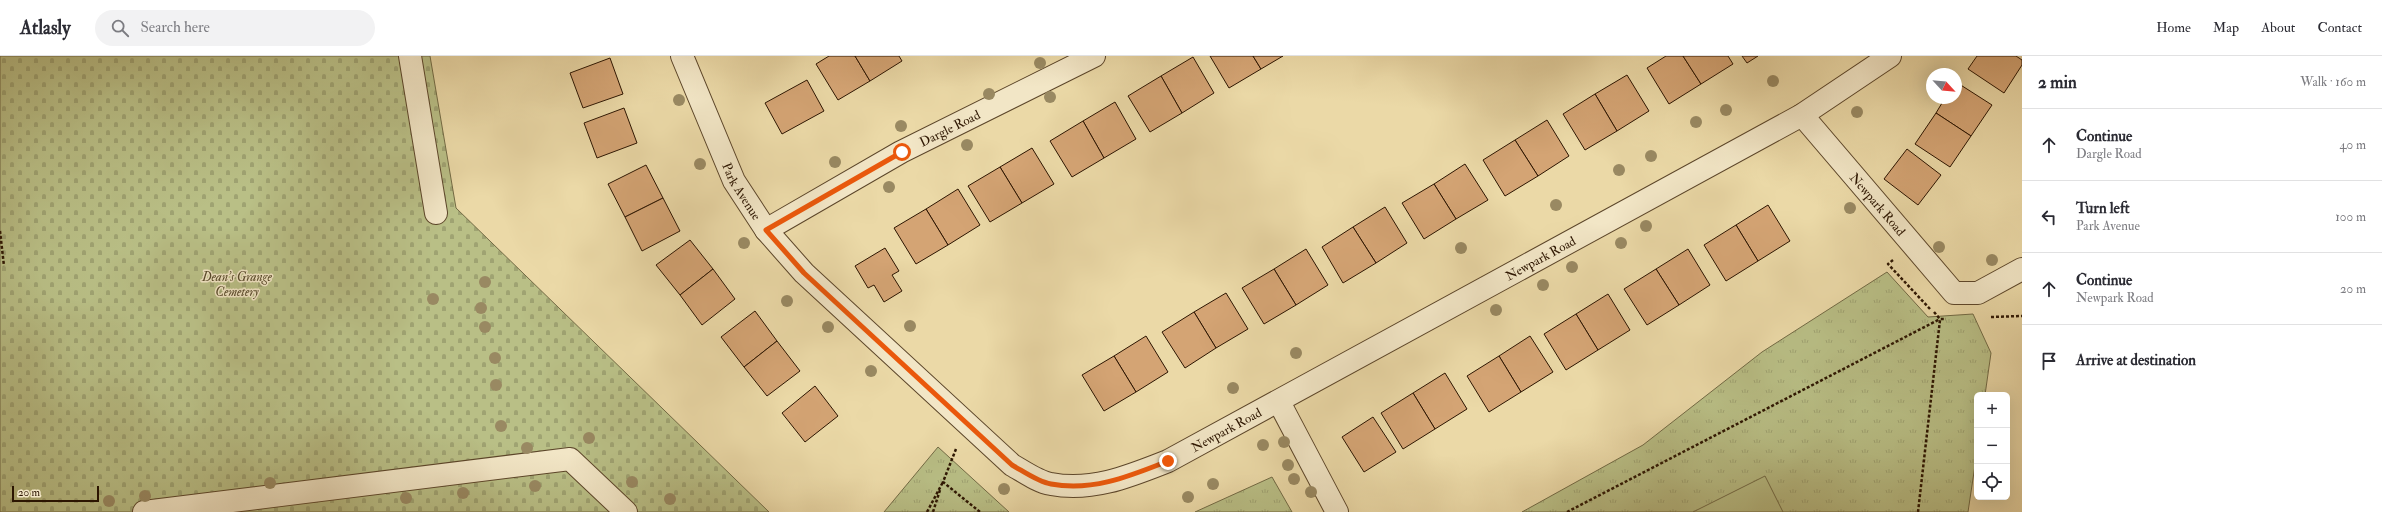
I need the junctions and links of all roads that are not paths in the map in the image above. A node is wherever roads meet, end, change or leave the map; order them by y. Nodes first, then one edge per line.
1 (410, 56) edge
2 (682, 56) edge
3 (1094, 56) edge
4 (1890, 56) edge
5 (1802, 114) junction
6 (436, 213) dead end
7 (766, 230) junction
8 (2022, 269) edge
9 (1279, 402) junction
10 (1081, 487) joint
11 (144, 512) edge
12 (626, 512) edge
13 (1337, 512) edge

1 - 6 street
2 - 7 street, Park Avenue
3 - 7 street, Dargle Road
4 - 5 street, Newpark Road
5 - 8 street, Newpark Road
5 - 9 street, Newpark Road
7 - 10 street, Park Avenue
9 - 10 street, Newpark Road
9 - 13 street
11 - 12 street

